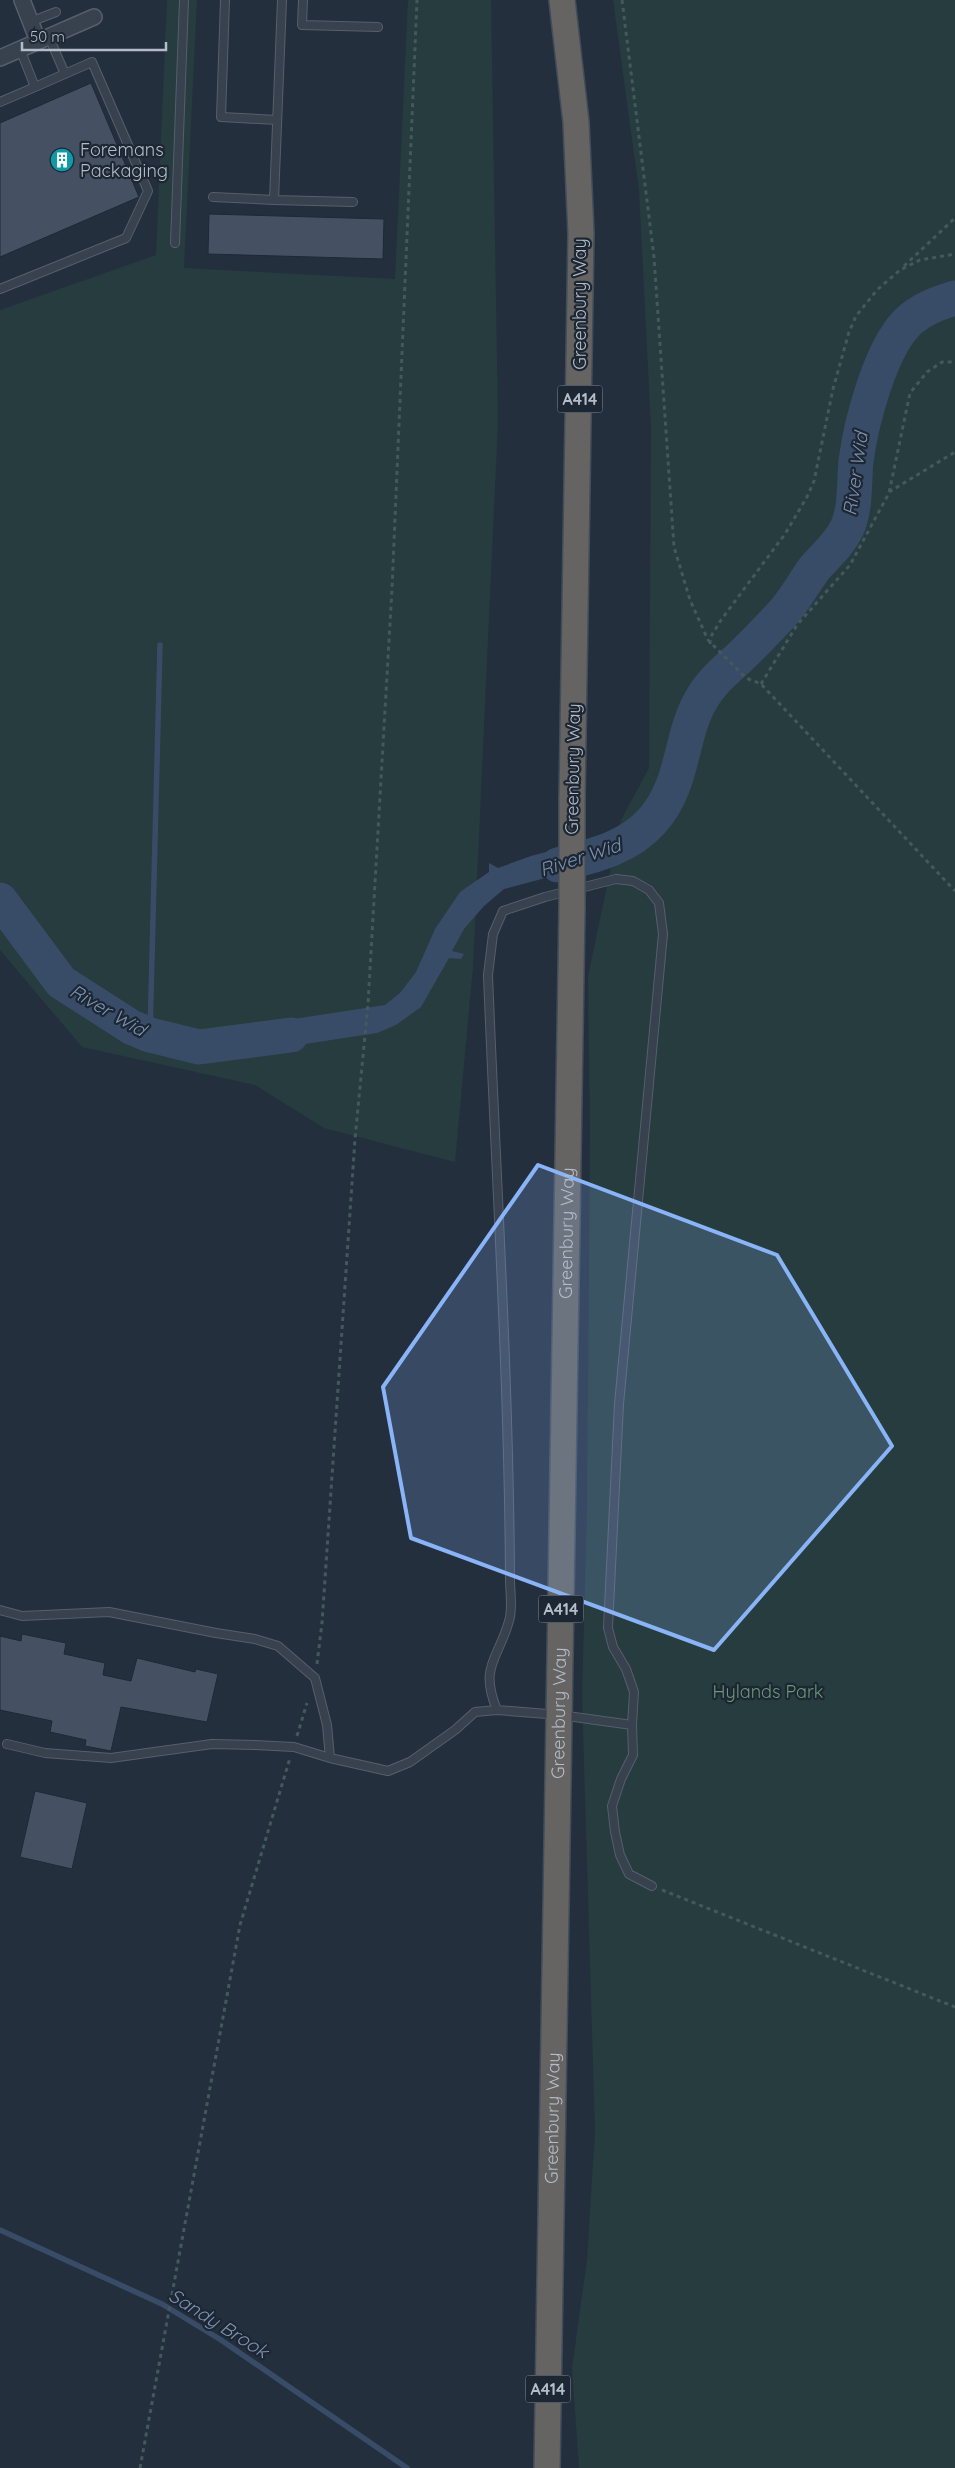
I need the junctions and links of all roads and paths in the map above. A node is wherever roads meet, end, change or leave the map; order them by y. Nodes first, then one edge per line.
1 (22, 0) edge
2 (184, 0) edge
3 (225, 0) edge
4 (282, 0) edge
5 (303, 0) edge
6 (417, 0) edge
7 (562, 0) edge
8 (622, 0) edge
9 (56, 12) dead end
10 (94, 17) dead end
11 (30, 22) junction
12 (378, 27) dead end
13 (44, 39) junction
14 (20, 49) junction
15 (0, 58) edge
16 (65, 74) junction
17 (35, 86) junction
18 (0, 102) edge
19 (277, 120) junction
20 (213, 197) dead end
21 (274, 200) junction
22 (353, 202) dead end
23 (955, 218) edge
24 (175, 243) dead end
25 (955, 254) edge
26 (900, 270) junction
27 (0, 289) edge
28 (955, 362) edge
29 (955, 452) edge
30 (889, 493) junction
31 (710, 644) junction
32 (761, 684) junction
33 (955, 891) edge
34 (0, 1610) edge
35 (315, 1678) junction
36 (497, 1710) junction
37 (560, 1715) junction
38 (632, 1725) junction
39 (7, 1744) dead end
40 (294, 1747) junction
41 (330, 1758) junction
42 (652, 1886) joint
43 (955, 2007) edge
44 (140, 2468) edge
45 (547, 2468) edge

1 - 11 street
2 - 24 lane
3 - 19 lane
4 - 19 lane
5 - 12 lane
6 - 35 path
7 - 37 highway, Greenbury Way / A414, bridge
8 - 31 path
9 - 11 lane
10 - 13 street
11 - 13 street
13 - 14 street
13 - 16 lane
14 - 15 street
14 - 17 lane
16 - 17 lane
16 - 27 lane
17 - 18 lane
19 - 21 lane
20 - 21 lane
21 - 22 lane
23 - 26 path
25 - 26 path
26 - 31 path
28 - 30 path
29 - 30 path
30 - 32 path
31 - 32 path
32 - 33 path
34 - 35 lane
35 - 40 path
35 - 41 lane
36 - 37 lane
36 - 38 lane
36 - 41 lane
37 - 38 lane
37 - 45 highway, Greenbury Way / A414
38 - 42 lane
39 - 40 lane
40 - 41 lane
40 - 44 path
42 - 43 path

